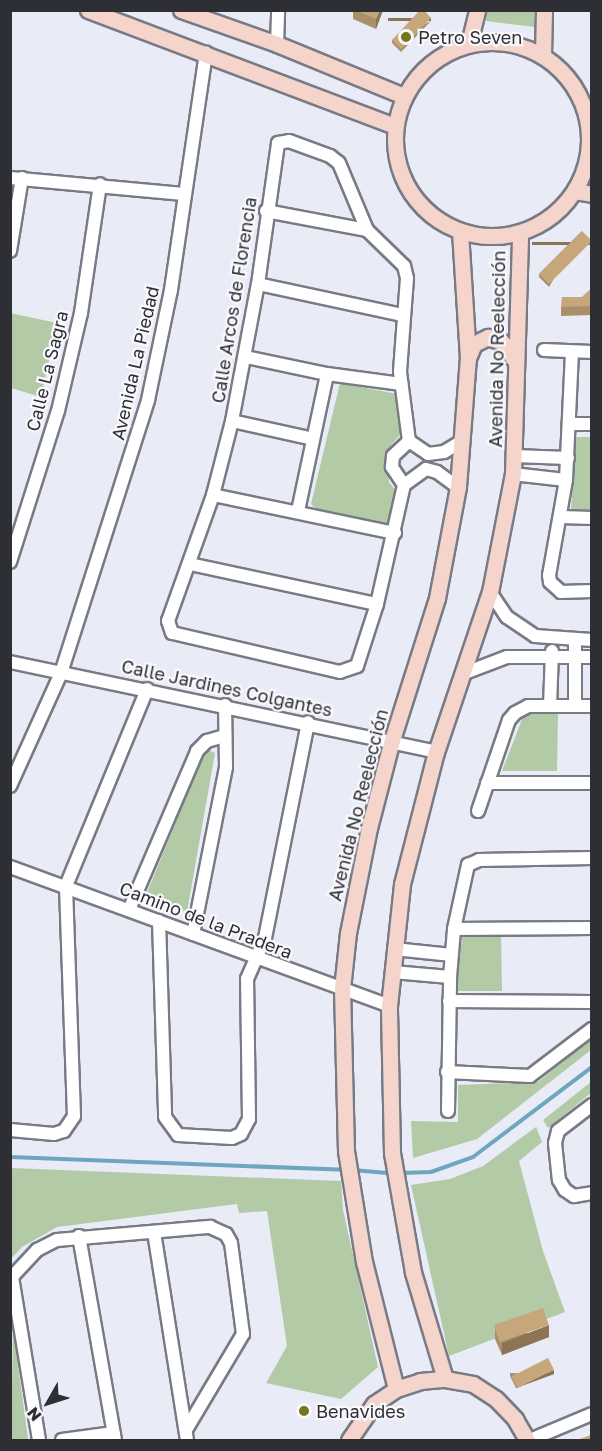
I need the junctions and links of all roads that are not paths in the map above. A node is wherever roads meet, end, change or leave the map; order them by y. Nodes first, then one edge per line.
1 (88, 10) edge
2 (181, 10) edge
3 (278, 10) edge
4 (477, 10) edge
5 (544, 10) edge
6 (469, 43) junction
7 (277, 44) junction
8 (206, 53) junction
9 (543, 56) junction
10 (404, 96) junction
11 (395, 126) junction
12 (590, 154) edge
13 (16, 178) edge
14 (100, 184) junction
15 (575, 191) junction
16 (183, 194) junction
17 (591, 194) edge
18 (266, 211) junction
19 (367, 230) junction
20 (460, 231) junction
21 (520, 233) junction
22 (10, 251) edge
23 (258, 284) junction
24 (402, 315) junction
25 (544, 350) dead end
26 (572, 352) junction
27 (591, 352) edge
28 (246, 357) junction
29 (468, 358) junction
30 (516, 362) junction
31 (327, 374) junction
32 (401, 384) junction
33 (232, 421) junction
34 (571, 424) junction
35 (591, 424) edge
36 (313, 439) junction
37 (410, 441) junction
38 (462, 441) junction
39 (428, 454) junction
40 (514, 456) junction
41 (568, 458) junction
42 (426, 469) junction
43 (513, 474) junction
44 (566, 480) junction
45 (404, 485) junction
46 (458, 487) junction
47 (213, 495) junction
48 (298, 511) junction
49 (561, 518) junction
50 (591, 518) edge
51 (395, 532) junction
52 (10, 562) edge
53 (190, 564) junction
54 (591, 591) edge
55 (490, 592) junction
56 (377, 604) junction
57 (552, 640) junction
58 (575, 640) junction
59 (591, 640) edge
60 (552, 657) junction
61 (591, 657) edge
62 (575, 658) junction
63 (10, 662) edge
64 (61, 673) junction
65 (465, 673) junction
66 (147, 689) junction
67 (225, 705) junction
68 (550, 706) junction
69 (575, 706) junction
70 (591, 706) edge
71 (308, 722) junction
72 (225, 735) junction
73 (392, 740) junction
74 (436, 752) junction
75 (487, 783) junction
76 (591, 783) edge
77 (10, 786) edge
78 (478, 811) dead end
79 (591, 858) edge
80 (10, 867) edge
81 (66, 886) junction
82 (129, 910) junction
83 (159, 921) junction
84 (454, 928) junction
85 (591, 928) edge
86 (193, 934) junction
87 (394, 949) junction
88 (452, 955) junction
89 (257, 958) junction
90 (393, 972) junction
91 (450, 977) junction
92 (342, 989) junction
93 (449, 1001) junction
94 (591, 1002) edge
95 (389, 1006) junction
96 (591, 1029) edge
97 (447, 1072) junction
98 (591, 1104) edge
99 (448, 1111) dead end
100 (10, 1130) edge
101 (591, 1193) edge
102 (154, 1232) junction
103 (79, 1236) junction
104 (11, 1278) edge
105 (445, 1379) junction
106 (396, 1389) junction
107 (591, 1414) edge
108 (187, 1435) edge
109 (115, 1437) edge
110 (39, 1440) edge
111 (62, 1440) edge
112 (349, 1440) edge
113 (528, 1440) edge

1 - 8 main road
2 - 7 main road
3 - 7 street
4 - 6 main road
5 - 9 main road
6 - 9 main road
6 - 10 main road
7 - 10 main road
8 - 11 main road
8 - 16 street, Avenida La Piedad
9 - 12 main road
10 - 11 main road
11 - 20 main road
12 - 15 main road
13 - 14 street
13 - 22 street
14 - 16 street
14 - 52 street, Calle La Sagra
15 - 17 main road
15 - 21 main road
16 - 64 street, Avenida La Piedad
18 - 19 street
18 - 19 street, Calle Arcos de Florencia
18 - 23 street, Calle Arcos de Florencia
19 - 24 street
20 - 21 main road
20 - 29 main road, Avenida No Reelección
21 - 30 main road, Avenida No Reelección
23 - 24 street
23 - 28 street, Calle Arcos de Florencia
24 - 32 street
25 - 26 street
26 - 27 street
26 - 34 street
28 - 31 street
28 - 33 street, Calle Arcos de Florencia
29 - 30 main road
29 - 38 main road, Avenida No Reelección
30 - 40 main road, Avenida No Reelección
31 - 32 street
31 - 36 street
32 - 37 street
33 - 36 street
33 - 47 street, Calle Arcos de Florencia
34 - 35 street
34 - 41 street
36 - 48 street
37 - 39 street
37 - 45 street
38 - 39 street
38 - 46 main road, Avenida No Reelección
39 - 42 street
40 - 41 street
40 - 43 main road, Avenida No Reelección
41 - 44 street
42 - 45 street
42 - 46 street
43 - 44 street
43 - 55 main road, Avenida No Reelección
44 - 49 street
45 - 51 street
46 - 73 main road, Avenida No Reelección
47 - 48 street
47 - 53 street, Calle Arcos de Florencia
48 - 51 street
49 - 50 street
49 - 54 street
51 - 56 street
53 - 56 street
53 - 56 street, Calle Arcos de Florencia
55 - 57 street
55 - 65 main road, Avenida No Reelección
57 - 58 street
57 - 60 street
58 - 59 street
58 - 62 street
60 - 62 street
60 - 65 street
60 - 68 street
61 - 62 street
62 - 69 street
63 - 64 street, Calle Jardines Colgantes
64 - 66 street, Calle Jardines Colgantes
64 - 77 street, Avenida La Piedad
65 - 74 main road, Avenida No Reelección
66 - 67 street, Calle Jardines Colgantes
66 - 81 street
67 - 71 street, Calle Jardines Colgantes
67 - 72 street
68 - 69 street
68 - 75 street
69 - 70 street
71 - 73 street, Calle Jardines Colgantes
71 - 89 street
72 - 82 street
72 - 86 street
73 - 74 street, Calle Jardines Colgantes
73 - 92 main road, Avenida No Reelección
74 - 87 main road, Avenida No Reelección
75 - 76 street
75 - 78 street
79 - 84 street
80 - 81 street, Camino de la Pradera
81 - 82 street, Camino de la Pradera
81 - 100 street
82 - 83 street, Camino de la Pradera
83 - 86 street, Camino de la Pradera
83 - 89 street
84 - 85 street
84 - 88 street
86 - 89 street, Camino de la Pradera
87 - 88 street
87 - 90 main road, Avenida No Reelección
88 - 91 street
89 - 92 street, Camino de la Pradera
90 - 91 street
90 - 95 main road, Avenida No Reelección
91 - 93 street
92 - 95 street, Camino de la Pradera
92 - 106 main road, Avenida No Reelección
93 - 94 street
93 - 97 street
95 - 105 main road, Avenida No Reelección
96 - 97 street
97 - 99 street
98 - 101 street
102 - 103 street
102 - 108 street
102 - 108 street
103 - 104 street
103 - 109 street
104 - 110 street
105 - 106 main road
105 - 113 main road
106 - 112 main road
107 - 113 street
109 - 111 street

